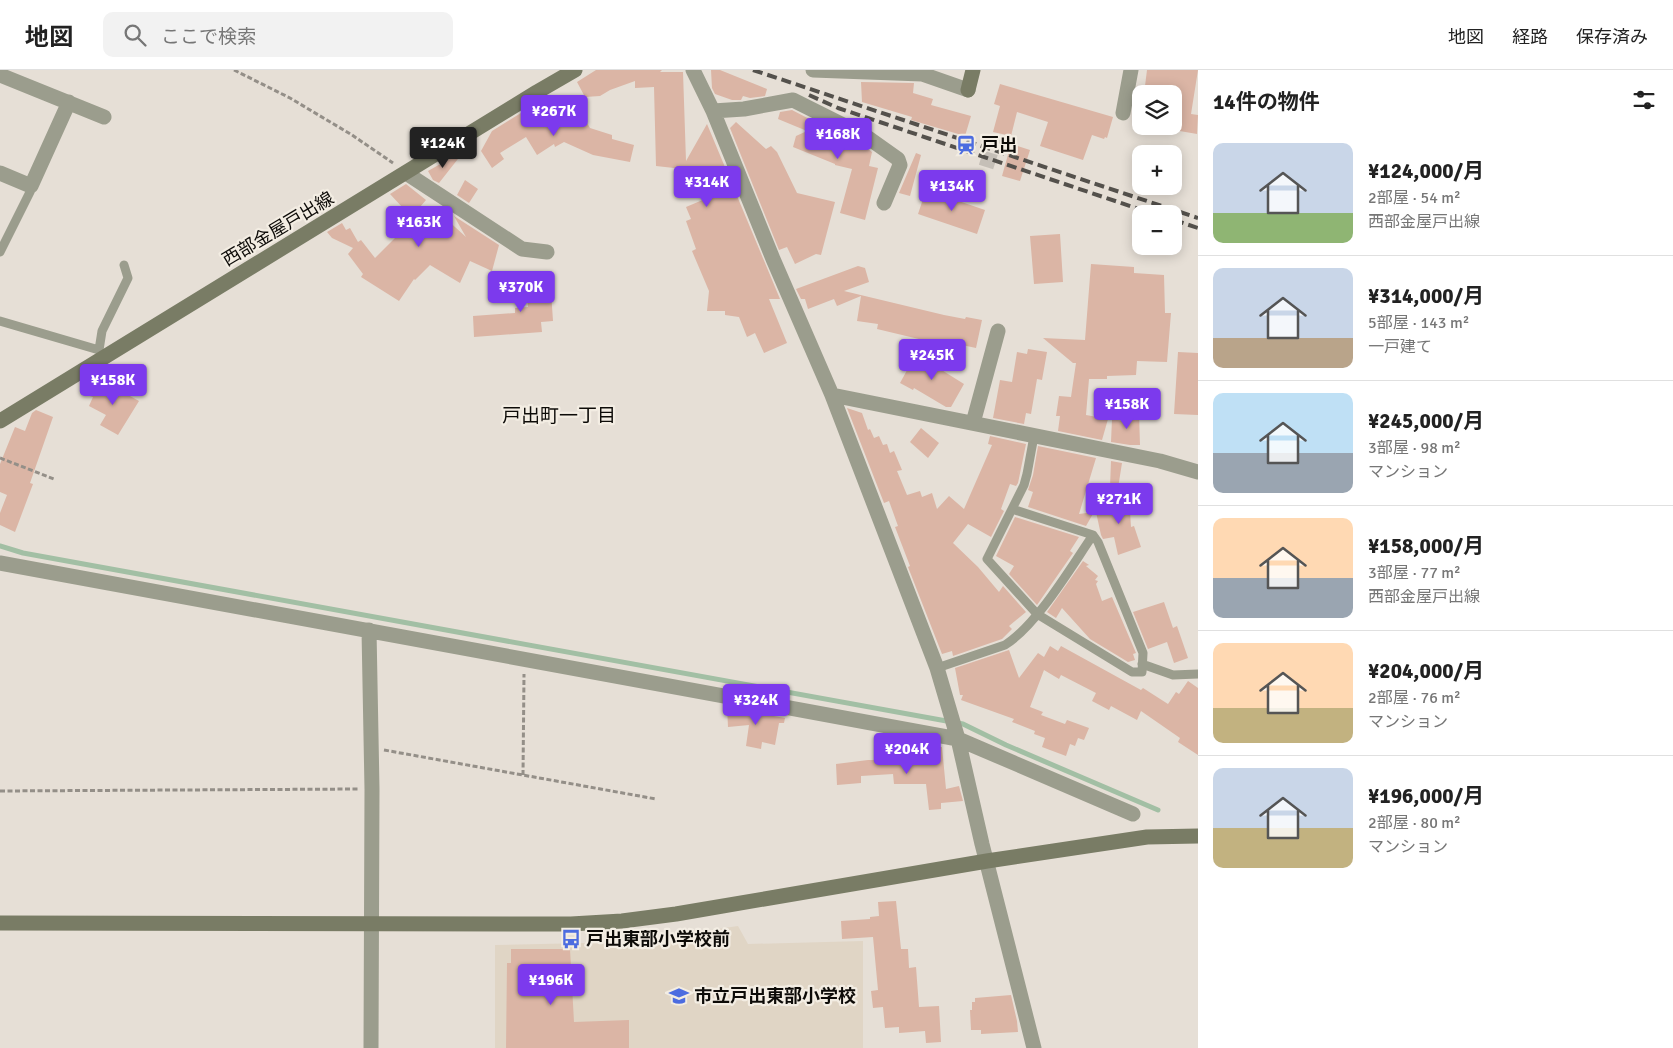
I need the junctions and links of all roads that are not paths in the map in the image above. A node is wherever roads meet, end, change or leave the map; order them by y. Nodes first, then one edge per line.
1 (575, 70) edge
2 (693, 70) edge
3 (813, 70) edge
4 (973, 70) edge
5 (1131, 70) edge
6 (0, 75) edge
7 (68, 102) junction
8 (713, 111) junction
9 (1123, 113) dead end
10 (104, 117) dead end
11 (0, 173) edge
12 (402, 176) junction
13 (30, 186) junction
14 (884, 203) dead end
15 (0, 252) edge
16 (547, 252) dead end
17 (124, 265) dead end
18 (0, 321) edge
19 (998, 331) dead end
20 (101, 354) junction
21 (832, 395) junction
22 (0, 421) edge
23 (973, 423) junction
24 (1034, 436) junction
25 (1198, 472) edge
26 (1012, 509) junction
27 (1093, 536) junction
28 (0, 563) edge
29 (1037, 614) junction
30 (369, 630) junction
31 (1142, 664) junction
32 (937, 668) junction
33 (1198, 674) edge
34 (954, 727) junction
35 (1133, 814) dead end
36 (1198, 836) edge
37 (987, 861) junction
38 (0, 923) edge
39 (371, 923) junction
40 (371, 1048) edge
41 (1034, 1048) edge

1 - 12 street, 西部金屋戸出線
2 - 8 street
3 - 4 street
5 - 9 street
6 - 7 street
7 - 10 street
7 - 13 street
8 - 14 street
8 - 21 street
11 - 13 street
12 - 16 street
12 - 20 street, 西部金屋戸出線
13 - 15 lane
17 - 20 lane
18 - 20 lane
19 - 23 street
20 - 22 street, 西部金屋戸出線
21 - 23 street
21 - 32 street
23 - 24 street
24 - 25 street
24 - 26 lane
26 - 27 lane
26 - 29 lane
27 - 29 lane
27 - 31 lane
28 - 30 street
29 - 31 lane
29 - 32 lane
30 - 34 street
30 - 39 street
31 - 33 lane
32 - 34 street
34 - 35 street
34 - 37 street
36 - 37 street
37 - 39 street
37 - 41 street
38 - 39 street
39 - 40 street

